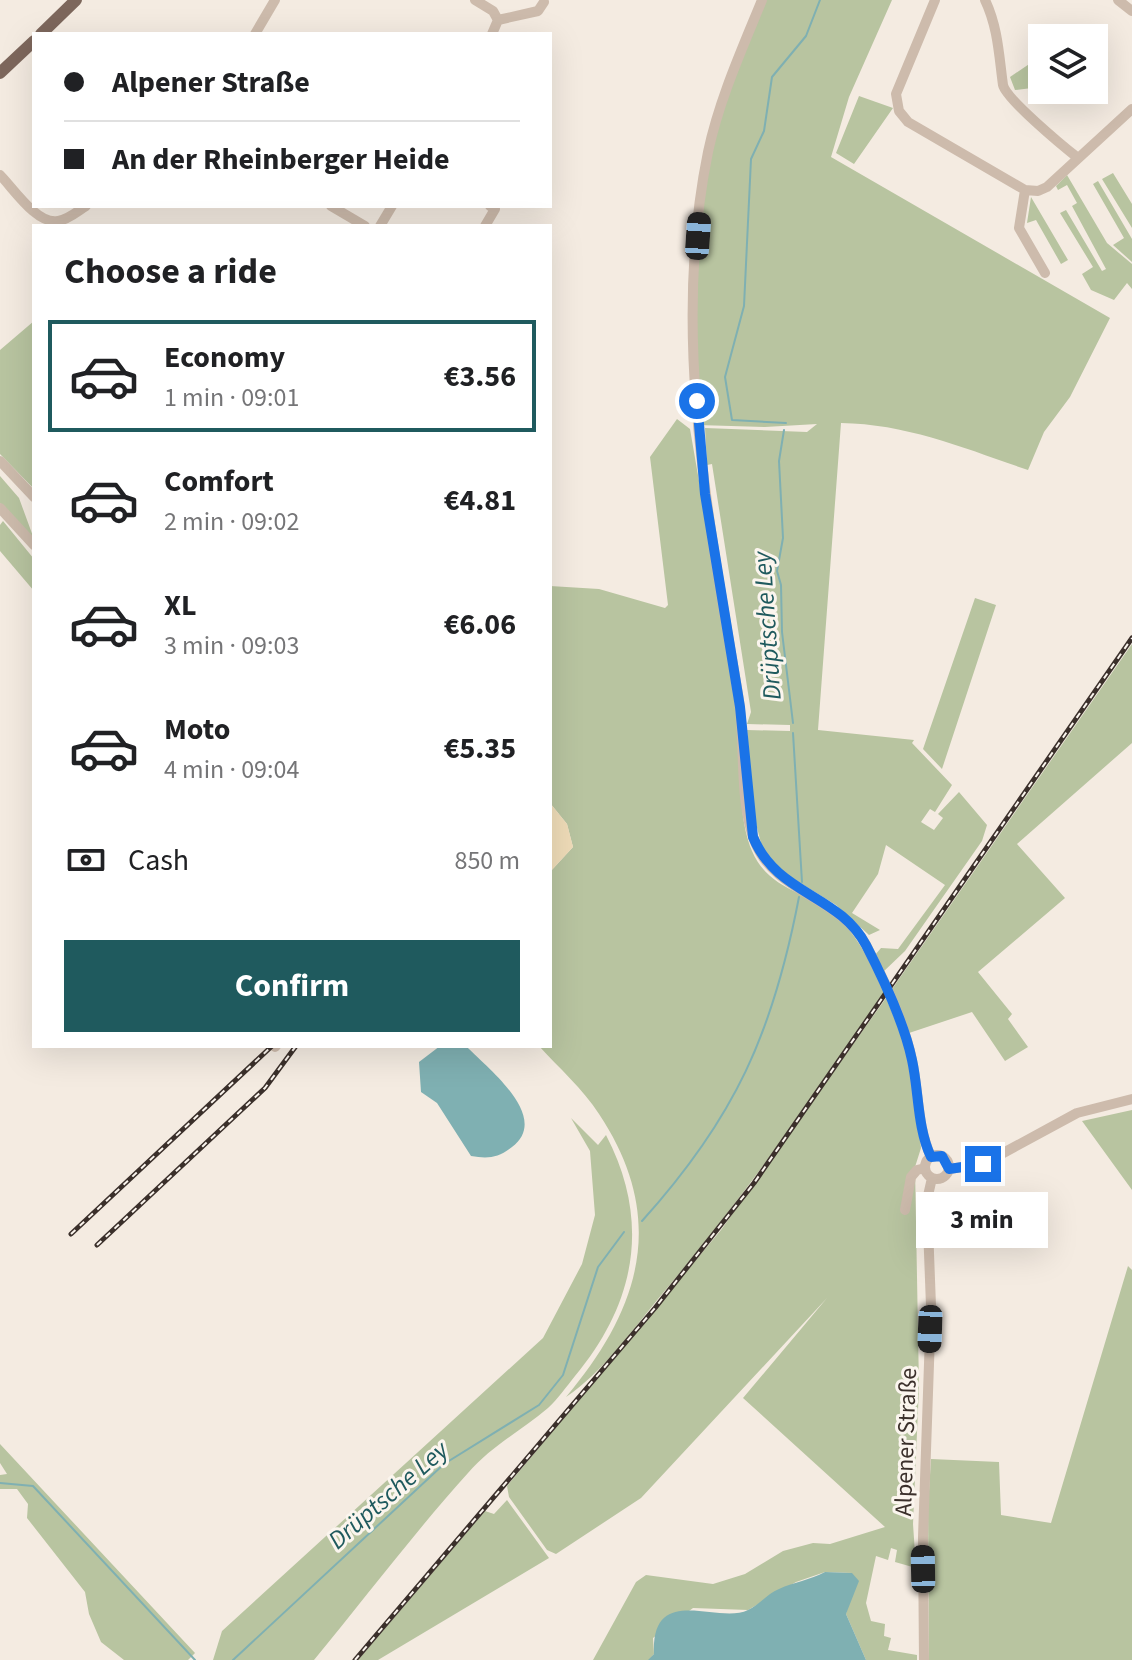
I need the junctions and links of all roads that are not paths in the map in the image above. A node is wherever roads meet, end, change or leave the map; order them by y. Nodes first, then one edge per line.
1 (76, 0) edge
2 (275, 0) edge
3 (475, 0) edge
4 (762, 0) edge
5 (935, 0) edge
6 (985, 0) edge
7 (1118, 0) edge
8 (544, 2) dead end
9 (1132, 11) edge
10 (498, 20) junction
11 (43, 32) edge
12 (256, 32) edge
13 (493, 32) edge
14 (32, 43) edge
15 (0, 73) edge
16 (1132, 109) edge
17 (1078, 158) junction
18 (0, 175) edge
19 (1025, 190) junction
20 (83, 208) edge
21 (334, 208) edge
22 (362, 224) edge
23 (1045, 273) dead end
24 (0, 461) edge
25 (32, 495) edge
26 (0, 508) edge
27 (32, 543) edge
28 (1132, 1099) edge
29 (931, 1157) junction
30 (925, 1168) junction
31 (949, 1169) junction
32 (932, 1178) junction
33 (905, 1210) dead end
34 (924, 1660) edge

1 - 11 main road
2 - 12 street
3 - 10 street
4 - 29 street
5 - 19 street
6 - 17 street
7 - 9 street
8 - 10 street
10 - 13 street
14 - 15 main road
16 - 17 street
17 - 19 street
18 - 20 street
19 - 23 street
21 - 22 street
24 - 25 street
26 - 27 street
28 - 31 street
29 - 30 street
29 - 31 street
30 - 32 street
30 - 33 street
31 - 32 street
32 - 34 street, Alpener Straße

